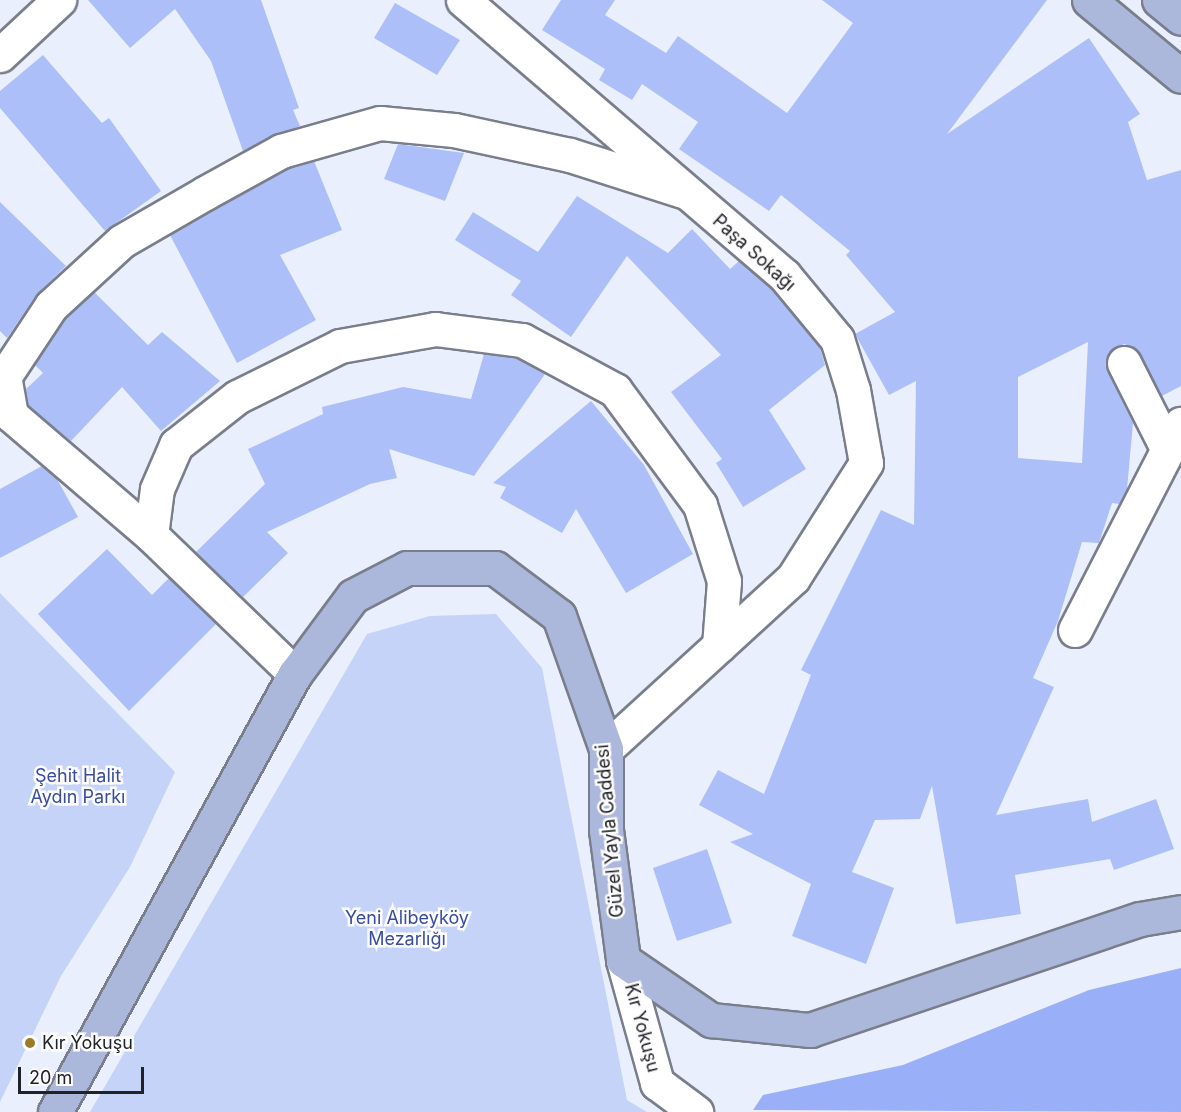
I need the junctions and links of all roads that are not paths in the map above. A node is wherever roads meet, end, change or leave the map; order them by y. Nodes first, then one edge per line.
1 (59, 0) edge
2 (463, 0) edge
3 (1089, 0) edge
4 (1159, 0) edge
5 (1181, 18) edge
6 (0, 55) edge
7 (1181, 76) edge
8 (683, 191) junction
9 (1124, 363) dead end
10 (1174, 436) edge
11 (151, 535) junction
12 (1075, 630) dead end
13 (719, 646) junction
14 (295, 674) junction
15 (606, 749) junction
16 (1181, 912) edge
17 (624, 960) junction
18 (661, 1097) edge
19 (55, 1112) edge
20 (696, 1112) edge

1 - 6 street
2 - 8 street, Paşa Sokağı
3 - 7 main road
4 - 5 main road
8 - 11 street
8 - 13 street, Paşa Sokağı
9 - 10 street
10 - 12 street
11 - 13 street
11 - 14 street
13 - 15 street, Paşa Sokağı
14 - 15 main road, Güzel Yayla Caddesi
14 - 19 main road, Güzel Yayla Caddesi
15 - 17 main road, Güzel Yayla Caddesi
16 - 17 main road
17 - 18 street, Kır Yokuşu
18 - 20 street, Kır Yokuşu

